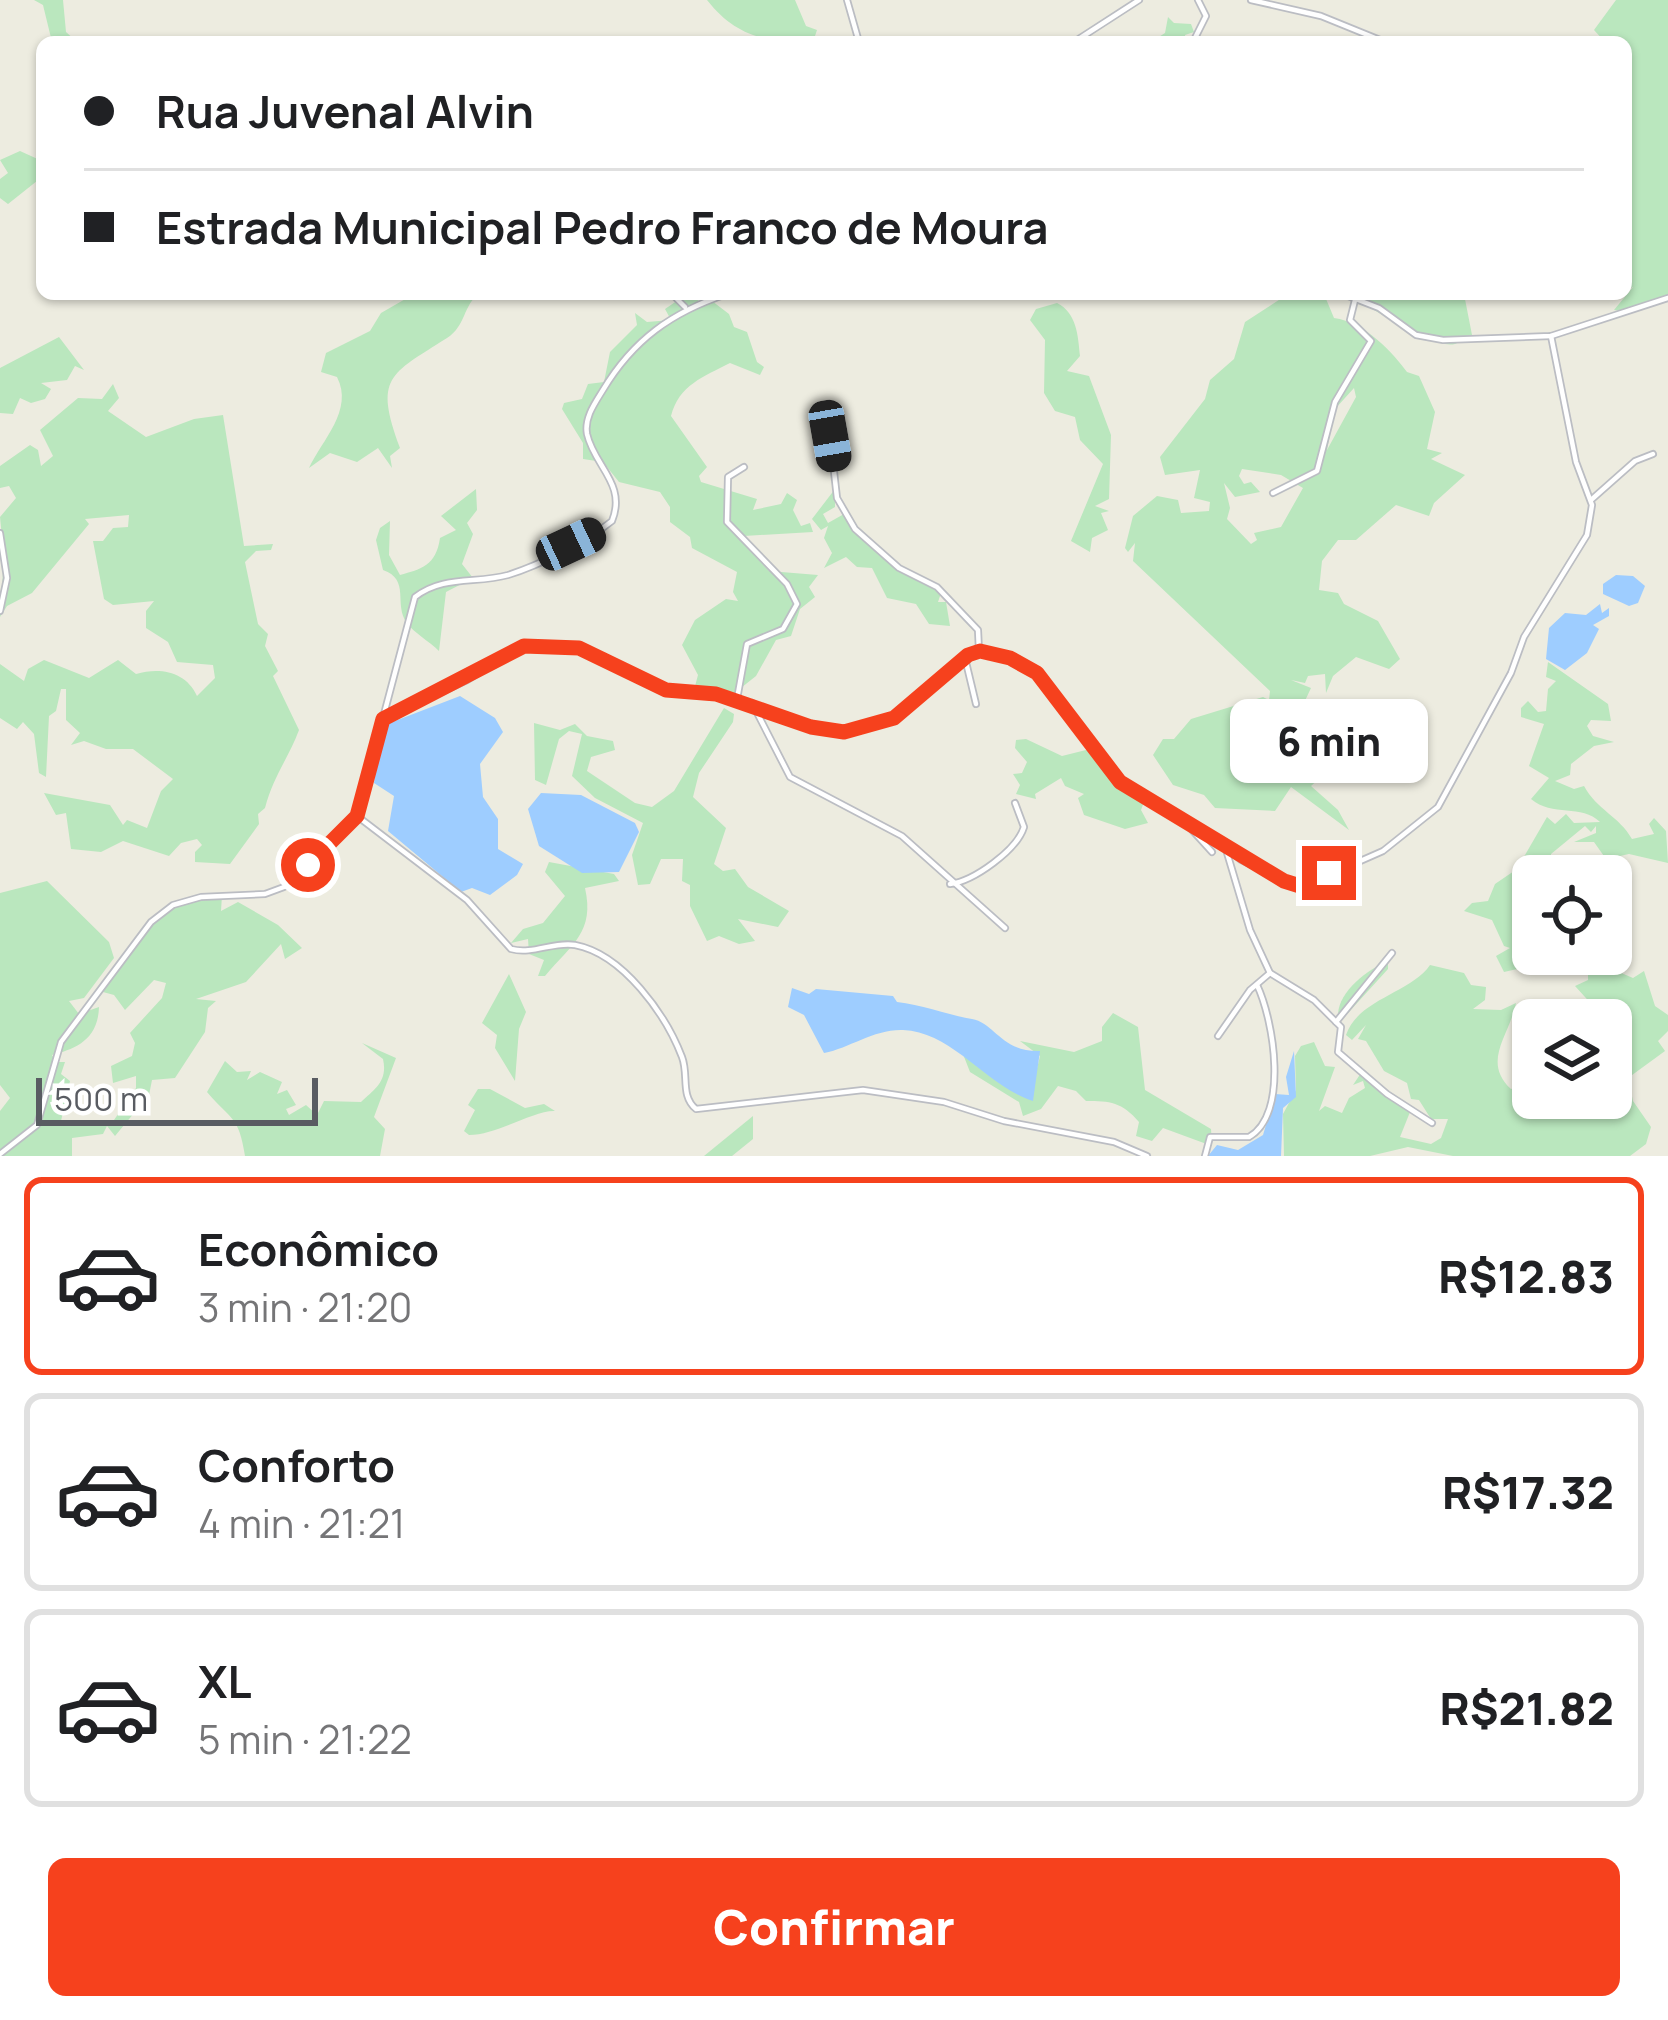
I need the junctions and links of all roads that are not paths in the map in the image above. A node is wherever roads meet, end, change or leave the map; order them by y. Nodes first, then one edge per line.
1 (847, 0) edge
2 (1139, 0) edge
3 (1198, 0) edge
4 (1251, 0) edge
5 (857, 36) edge
6 (1083, 36) edge
7 (1195, 36) edge
8 (1370, 36) edge
9 (1668, 298) edge
10 (678, 300) edge
11 (711, 300) edge
12 (1355, 301) joint
13 (687, 309) junction
14 (1551, 336) junction
15 (817, 417) dead end
16 (1653, 454) dead end
17 (744, 467) dead end
18 (1273, 493) dead end
19 (1591, 500) junction
20 (0, 533) edge
21 (0, 611) edge
22 (979, 651) junction
23 (965, 658) junction
24 (737, 699) junction
25 (752, 703) junction
26 (976, 704) dead end
27 (383, 719) junction
28 (1015, 803) dead end
29 (357, 816) junction
30 (1183, 820) junction
31 (1225, 845) junction
32 (1212, 852) dead end
33 (950, 884) junction
34 (1005, 928) dead end
35 (1392, 952) dead end
36 (1270, 974) junction
37 (1257, 985) junction
38 (1336, 1022) junction
39 (1218, 1036) dead end
40 (1432, 1123) dead end
41 (0, 1154) edge
42 (1147, 1156) edge
43 (1205, 1156) edge

1 - 5 street
2 - 6 street
3 - 7 street
4 - 8 street
9 - 14 street
10 - 13 street
11 - 13 street
12 - 14 street
12 - 18 street
13 - 27 street
14 - 19 street
15 - 22 street
16 - 19 street
17 - 24 street
19 - 31 street
20 - 21 street
22 - 23 street
22 - 30 street
23 - 25 street
23 - 26 street
24 - 25 street
24 - 27 street
25 - 33 street
27 - 29 street
28 - 33 street
29 - 41 street
29 - 42 street
30 - 31 street
30 - 32 street
31 - 36 street
33 - 34 street
35 - 38 street
36 - 37 street
36 - 38 street
37 - 39 street
37 - 43 street
38 - 40 street

